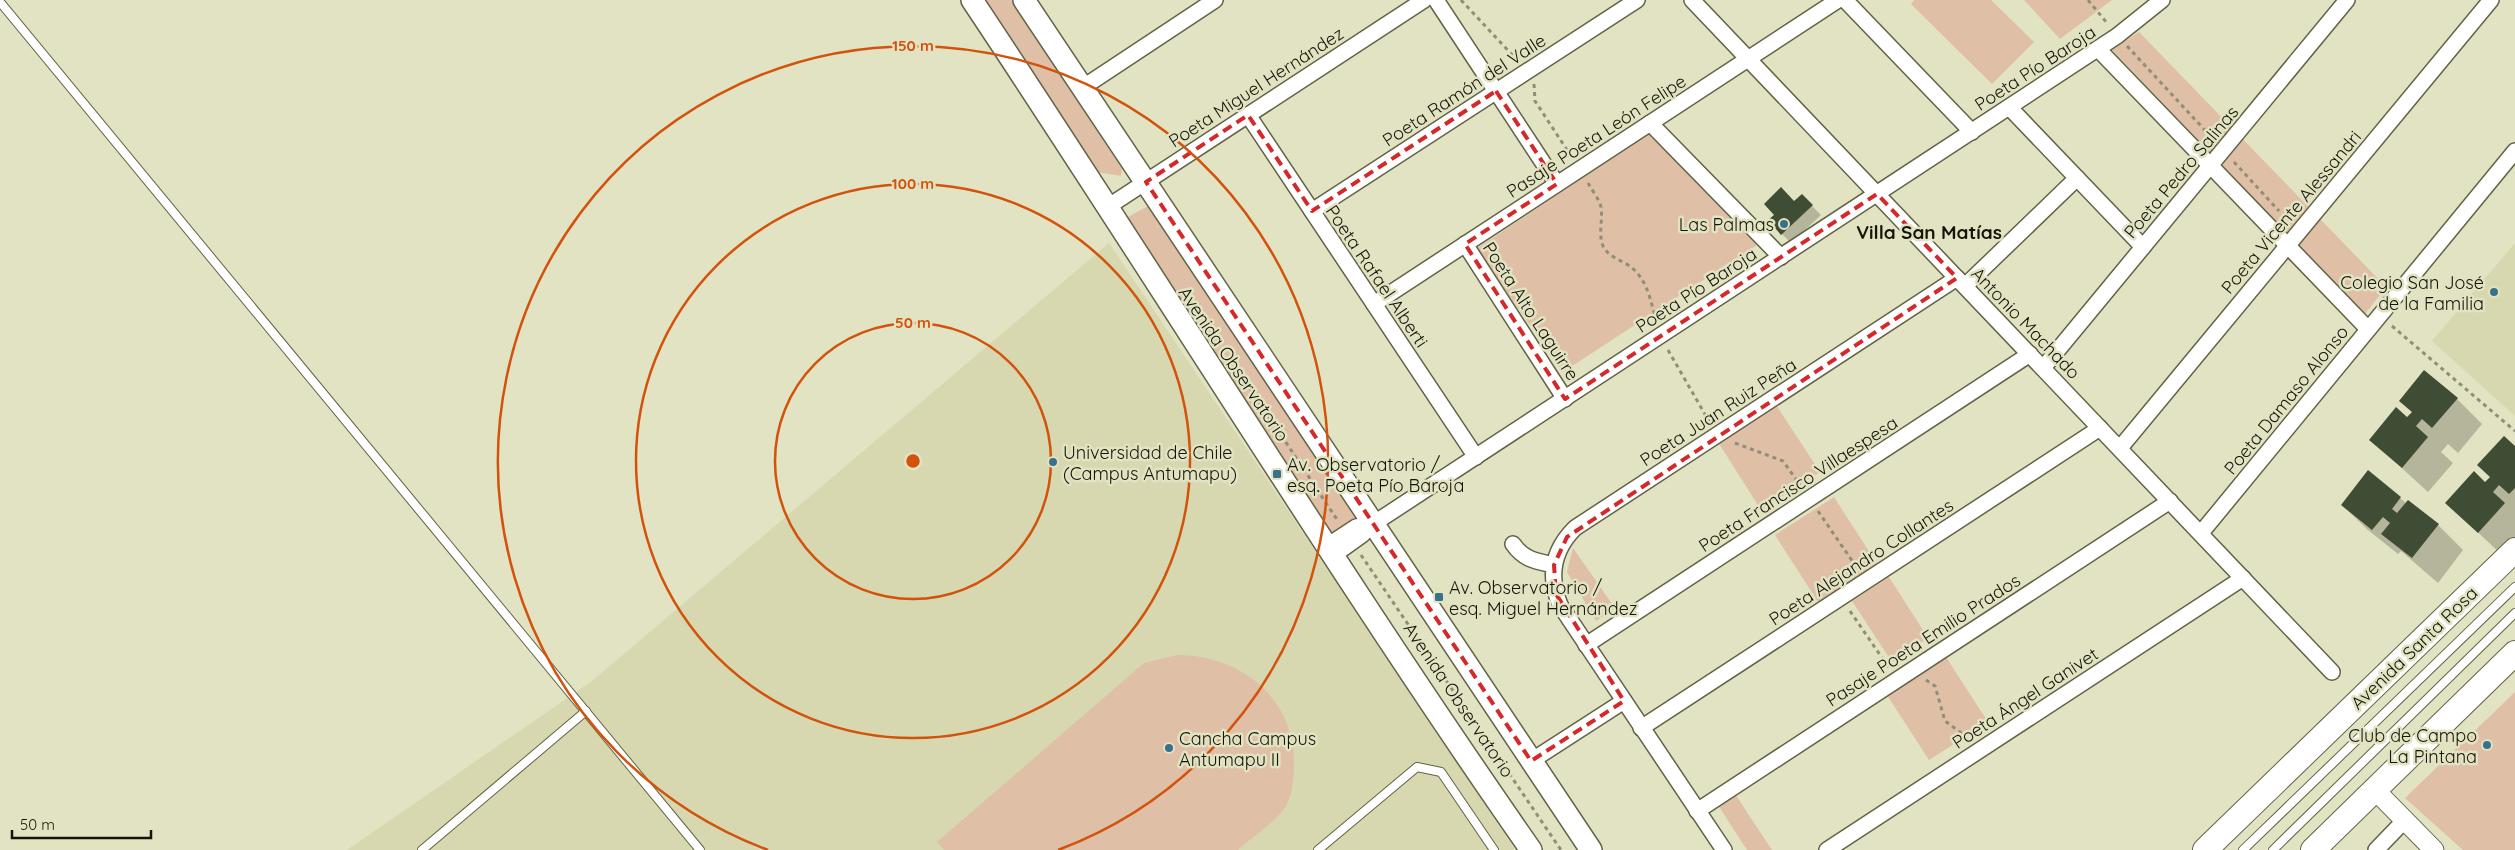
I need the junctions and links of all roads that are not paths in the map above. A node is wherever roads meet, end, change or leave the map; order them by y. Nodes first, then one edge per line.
1 (972, 0) edge
2 (1024, 0) edge
3 (1215, 0) edge
4 (1424, 0) edge
5 (1436, 0) edge
6 (1637, 0) edge
7 (1692, 0) edge
8 (1838, 0) edge
9 (1844, 0) edge
10 (2162, 0) edge
11 (2347, 0) edge
12 (2491, 0) edge
13 (0, 2) edge
14 (2098, 49) junction
15 (1748, 59) junction
16 (1082, 88) junction
17 (1496, 91) junction
18 (2010, 107) junction
19 (1248, 115) junction
20 (1650, 123) junction
21 (1972, 132) junction
22 (2515, 151) edge
23 (2210, 166) junction
24 (2076, 178) junction
25 (1146, 182) junction
26 (1557, 184) junction
27 (1877, 194) junction
28 (1109, 206) junction
29 (1312, 211) junction
30 (1465, 244) junction
31 (2288, 245) junction
32 (2143, 247) junction
33 (1781, 257) junction
34 (1961, 282) junction
35 (1374, 304) junction
36 (2368, 329) junction
37 (2030, 354) junction
38 (2043, 368) junction
39 (1566, 399) junction
40 (2100, 428) junction
41 (2120, 448) junction
42 (1476, 457) junction
43 (2170, 501) junction
44 (1373, 524) junction
45 (2201, 533) junction
46 (1513, 544) dead end
47 (1330, 550) junction
48 (2515, 550) edge
49 (1554, 564) junction
50 (2243, 578) junction
51 (2515, 586) edge
52 (2515, 613) edge
53 (1586, 645) junction
54 (2515, 652) edge
55 (2332, 672) dead end
56 (1624, 702) junction
57 (586, 711) junction
58 (1641, 728) junction
59 (1531, 761) junction
60 (2374, 790) junction
61 (1697, 811) junction
62 (2404, 821) junction
63 (422, 850) edge
64 (700, 850) edge
65 (1318, 850) edge
66 (1494, 850) edge
67 (1531, 850) edge
68 (1591, 850) edge
69 (1724, 850) edge
70 (1827, 850) edge
71 (2205, 850) edge
72 (2242, 850) edge
73 (2273, 850) edge
74 (2313, 850) edge
75 (2376, 850) edge
76 (2434, 850) edge

1 - 28 main road, Avenida Observatorio
2 - 16 main road, Avenida Observatorio
3 - 16 street
4 - 19 street, Poeta Miguel Hernández
5 - 17 street
6 - 17 street, Poeta Ramón del Valle
7 - 15 street, Antonio Machado
8 - 15 street, Pasaje Poeta León Felipe
9 - 21 street
10 - 14 street, Poeta Pío Baroja
11 - 23 street, Poeta Pedro Salinas
12 - 31 street, Poeta Vicente Alessandri
13 - 57 lane
14 - 18 street, Poeta Pío Baroja
14 - 23 street
15 - 20 street, Pasaje Poeta León Felipe
15 - 27 street, Antonio Machado
16 - 25 main road, Avenida Observatorio
17 - 26 street
17 - 29 street, Poeta Ramón del Valle
18 - 21 street, Poeta Pío Baroja
18 - 24 street
19 - 25 street, Poeta Miguel Hernández
19 - 29 street, Poeta Rafael Alberti
20 - 26 street, Pasaje Poeta León Felipe
20 - 33 street
21 - 27 street, Poeta Pío Baroja
22 - 36 street, Poeta Damaso Alonso
23 - 31 street
23 - 32 street, Poeta Pedro Salinas
24 - 32 street
24 - 34 street, Poeta Juan Ruiz Peña
25 - 28 street, Poeta Miguel Hernández
25 - 44 main road, Avenida Observatorio
26 - 30 street, Pasaje Poeta León Felipe
27 - 33 street, Poeta Pío Baroja
27 - 34 street, Antonio Machado
28 - 47 main road, Avenida Observatorio
29 - 35 street, Poeta Rafael Alberti
30 - 35 street, Pasaje Poeta León Felipe
30 - 39 street, Poeta Alto Laguirre
31 - 36 street
31 - 41 street, Poeta Vicente Alessandri
32 - 38 street, Poeta Pedro Salinas
33 - 39 street, Poeta Pío Baroja
34 - 37 street, Antonio Machado
34 - 49 street, Poeta Juan Ruiz Peña
35 - 42 street, Poeta Rafael Alberti
36 - 45 street, Poeta Damaso Alonso
37 - 38 street, Antonio Machado
37 - 53 street, Poeta Francisco Villaespesa
38 - 40 street, Antonio Machado
39 - 42 street, Poeta Pío Baroja
40 - 41 street, Antonio Machado
40 - 58 street, Poeta Alejandro Collantes
41 - 43 street, Antonio Machado
42 - 44 street, Poeta Pío Baroja
43 - 45 street, Antonio Machado
43 - 61 street, Pasaje Poeta Emilio Prados
44 - 47 street, Poeta Pío Baroja
44 - 59 main road, Avenida Observatorio
45 - 50 street, Antonio Machado
46 - 49 street
47 - 67 main road, Avenida Observatorio
48 - 71 main road, Avenida Santa Rosa
49 - 53 street
50 - 55 street, Antonio Machado
50 - 70 street, Poeta Ángel Ganivet
51 - 72 lane
52 - 73 lane
53 - 56 street
54 - 60 main road
56 - 58 street
56 - 59 street
57 - 63 lane
57 - 64 lane
58 - 61 street
59 - 68 main road, Avenida Observatorio
60 - 62 street
60 - 74 main road
61 - 69 street
62 - 75 street
62 - 76 street
65 - 66 lane

